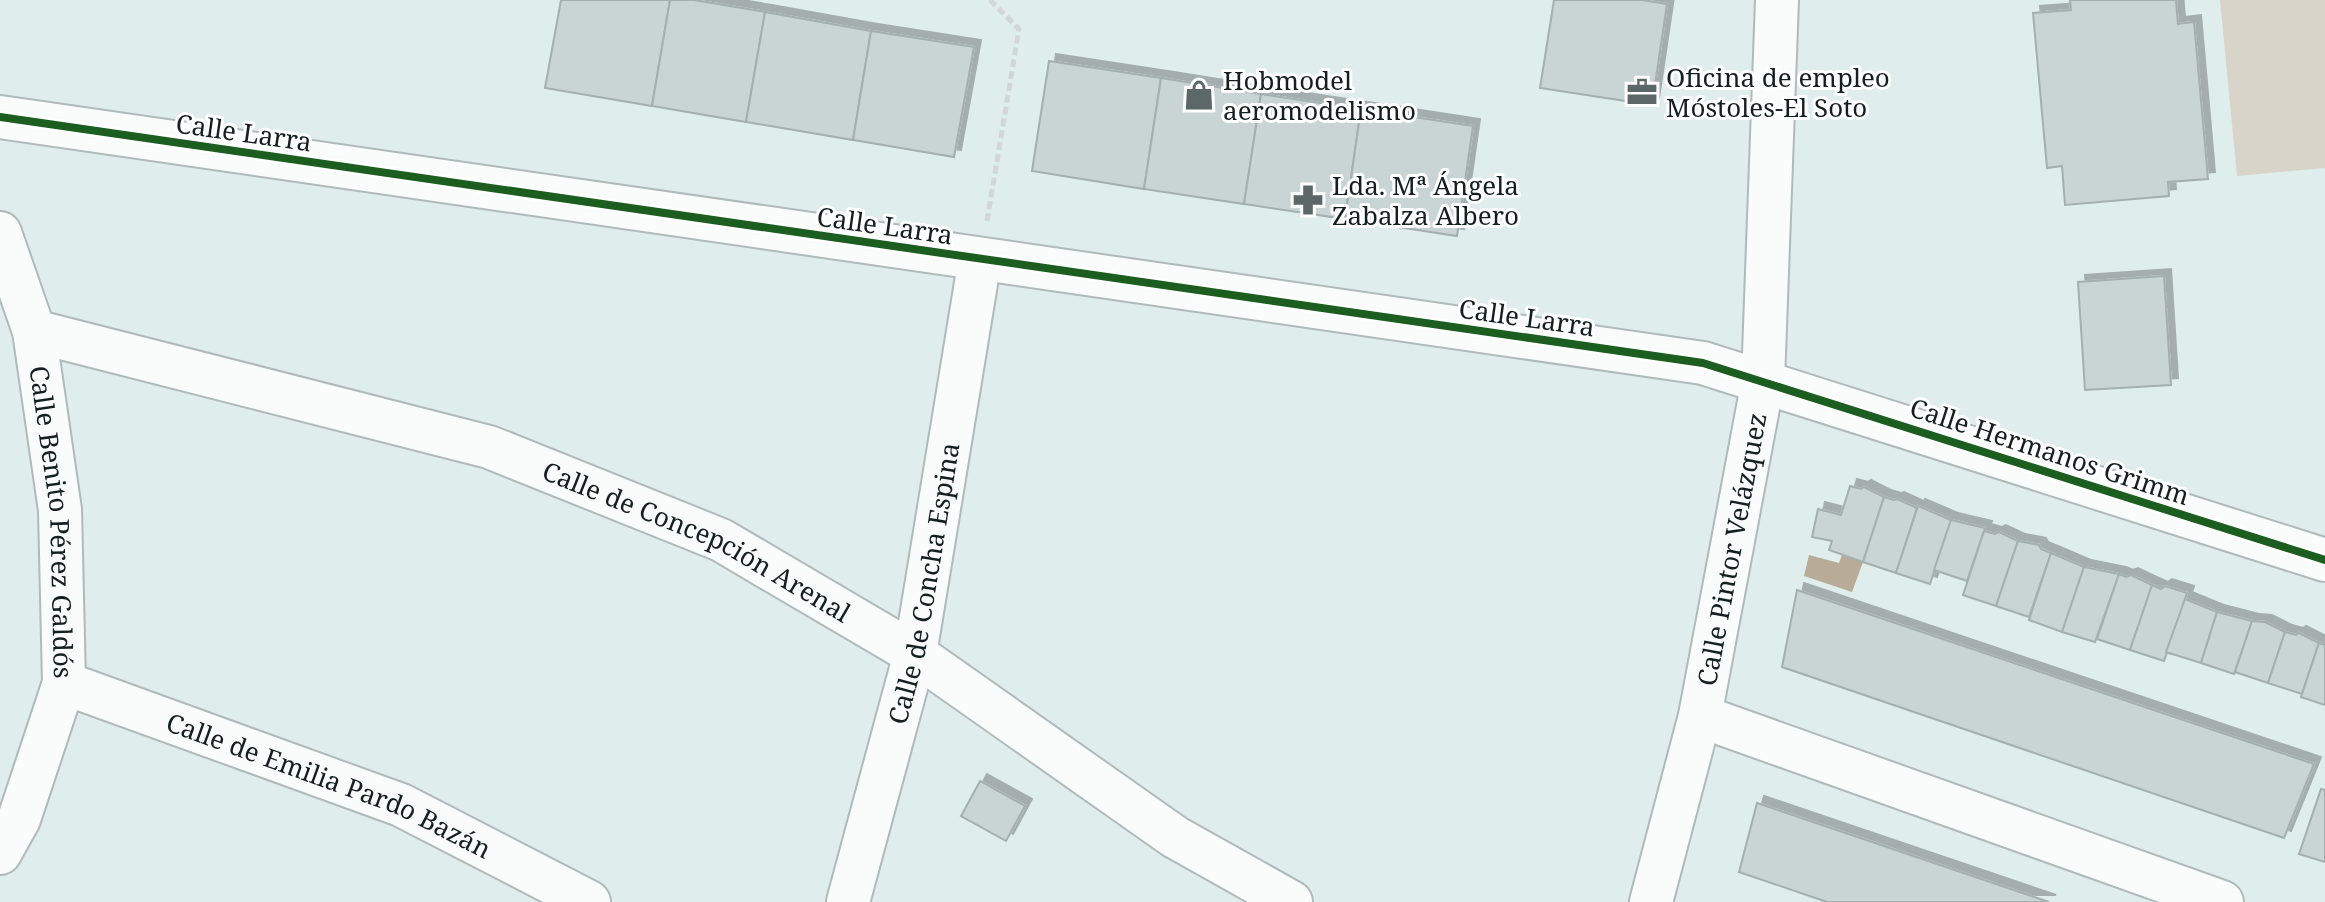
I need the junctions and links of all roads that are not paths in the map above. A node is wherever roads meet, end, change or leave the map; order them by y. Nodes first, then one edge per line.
1 (1777, 0) edge
2 (0, 117) edge
3 (0, 233) edge
4 (980, 259) junction
5 (34, 331) junction
6 (1763, 381) junction
7 (2322, 549) edge
8 (915, 654) junction
9 (64, 683) junction
10 (1700, 716) junction
11 (0, 853) edge
12 (589, 902) edge
13 (848, 902) edge
14 (1291, 902) edge
15 (1651, 902) edge
16 (2222, 902) edge

1 - 6 street, Calle Pintor Velázquez
2 - 4 street, Calle Larra
3 - 5 street, Calle Benito Pérez Galdós
4 - 6 street, Calle Larra
4 - 8 street, Calle de Concha Espina
5 - 8 street, Calle de Concepción Arenal
5 - 9 street, Calle Benito Pérez Galdós
6 - 7 street, Calle Hermanos Grimm
6 - 10 street, Calle Pintor Velázquez
8 - 13 street, Calle de Concha Espina
8 - 14 street, Calle de Concepción Arenal
9 - 11 street, Calle Benito Pérez Galdós
9 - 12 street, Calle de Emilia Pardo Bazán
10 - 15 street, Calle Pintor Velázquez
10 - 16 street

